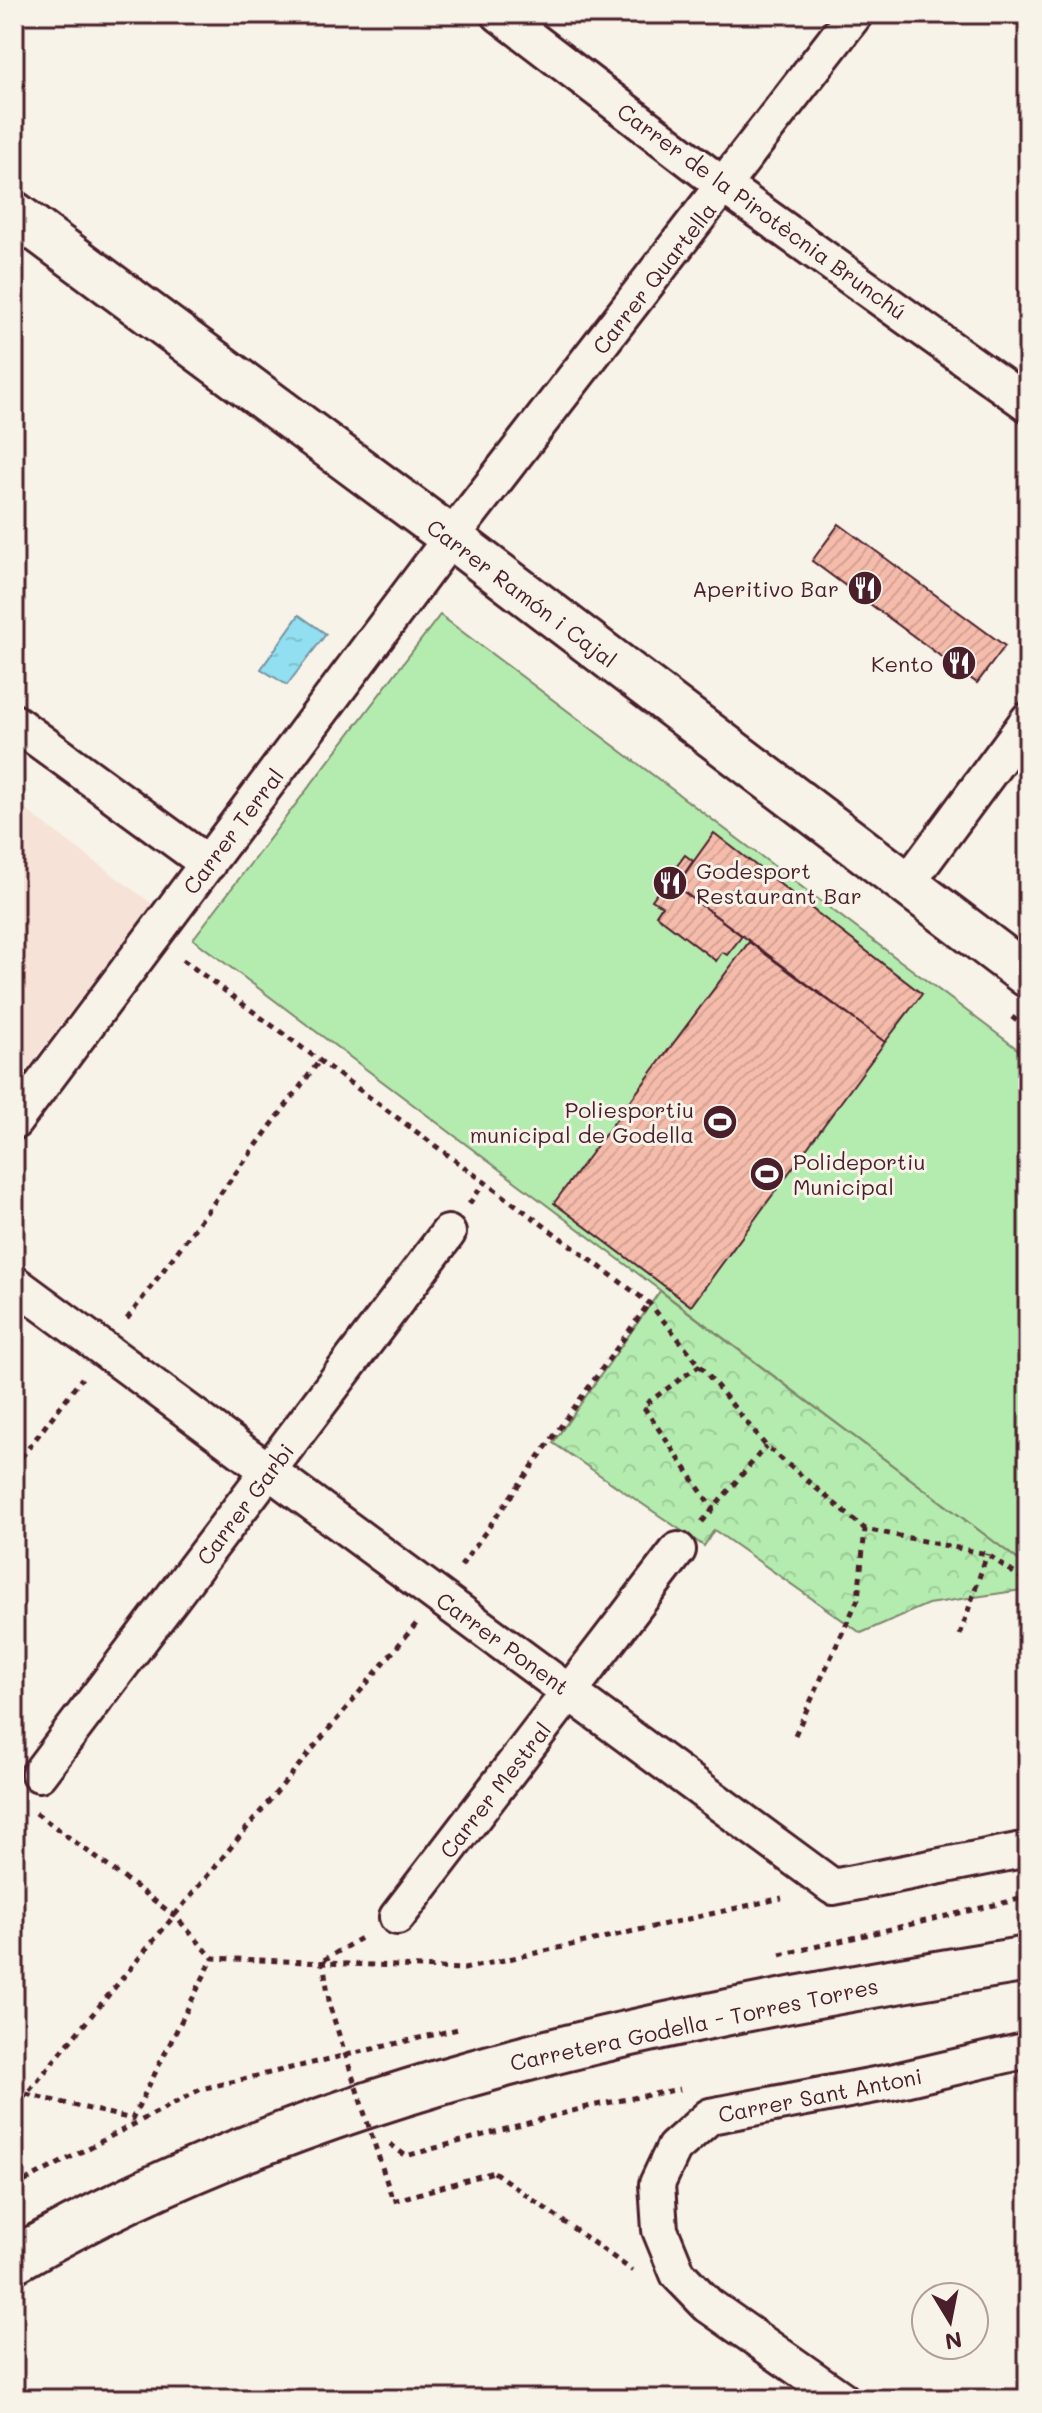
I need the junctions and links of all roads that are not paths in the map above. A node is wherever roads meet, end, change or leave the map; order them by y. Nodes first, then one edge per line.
1 (499, 14) edge
2 (855, 14) edge
3 (725, 187) junction
4 (14, 213) edge
5 (1028, 404) edge
6 (450, 539) junction
7 (1028, 720) edge
8 (14, 722) edge
9 (208, 864) junction
10 (907, 884) junction
11 (1028, 976) edge
12 (14, 1122) edge
13 (448, 1233) dead end
14 (14, 1283) edge
15 (270, 1471) junction
16 (678, 1550) road end
17 (571, 1693) junction
18 (39, 1774) dead end
19 (1028, 1849) edge
20 (397, 1917) road end
21 (1028, 1959) edge
22 (1028, 2050) edge
23 (14, 2260) edge
24 (842, 2399) edge

1 - 3 street, Carrer de la Pirotècnia Brunchú
2 - 3 street, Carrer Quartella
3 - 5 street, Carrer de la Pirotècnia Brunchú
3 - 6 street, Carrer Quartella
4 - 6 street, Carrer Ramón i Cajal
6 - 9 street, Carrer Terral
6 - 10 street, Carrer Ramón i Cajal
7 - 10 street
8 - 9 street
9 - 12 street, Carrer Terral
10 - 11 street, Carrer Ramón i Cajal
13 - 15 street, Carrer Garbi
14 - 15 street, Carrer Ponent
15 - 17 street, Carrer Ponent
15 - 18 street, Carrer Garbi
16 - 17 street, Carrer Mestral
17 - 19 street, Carrer Ponent
17 - 20 street, Carrer Mestral
21 - 23 main road, Carretera Godella - Torres Torres
22 - 24 street, Carrer Sant Antoni

